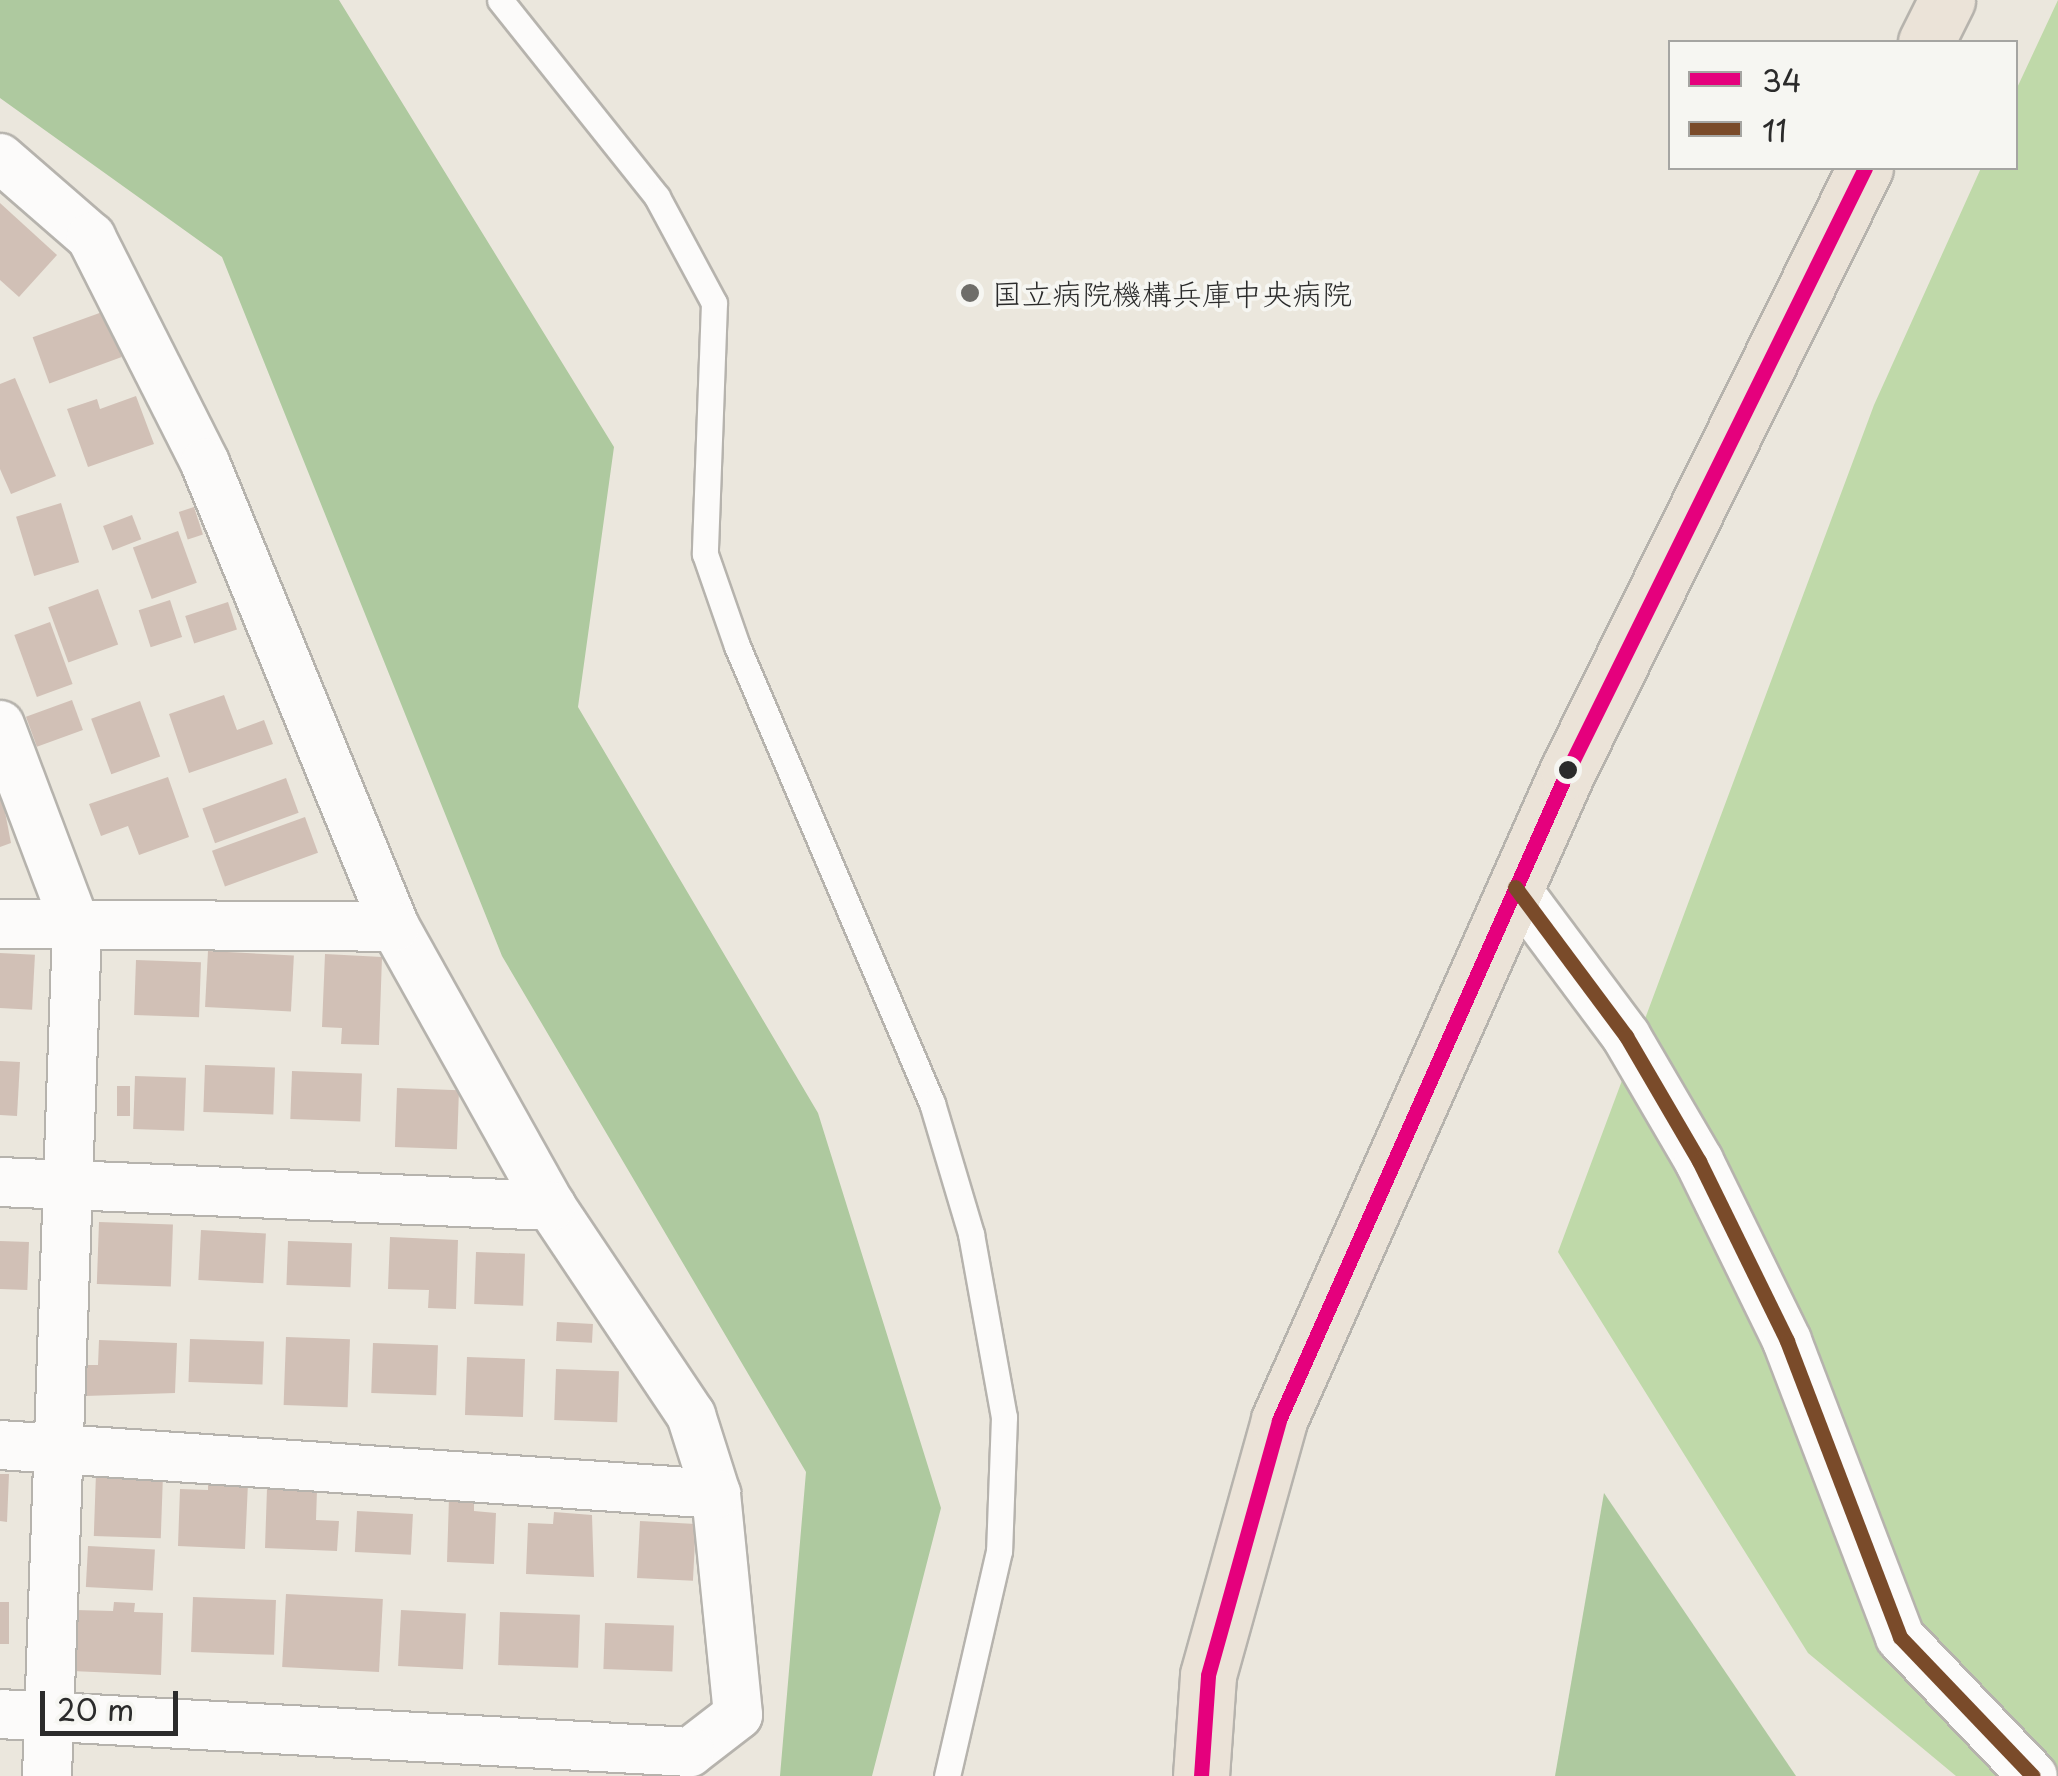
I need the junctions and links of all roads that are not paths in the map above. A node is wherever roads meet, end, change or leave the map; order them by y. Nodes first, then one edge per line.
1 (500, 0) edge
2 (1947, 0) edge
3 (1927, 40) edge
4 (0, 158) edge
5 (1864, 170) edge
6 (0, 726) edge
7 (1515, 887) junction
8 (0, 924) edge
9 (395, 927) junction
10 (77, 929) junction
11 (0, 1182) edge
12 (68, 1184) junction
13 (551, 1206) junction
14 (0, 1445) edge
15 (58, 1447) junction
16 (716, 1494) junction
17 (0, 1714) edge
18 (50, 1716) junction
19 (47, 1776) edge
20 (947, 1776) edge
21 (1200, 1776) edge
22 (2032, 1776) edge

1 - 20 lane
2 - 3 main road
4 - 9 street
5 - 7 main road
6 - 10 street
7 - 21 main road
7 - 22 street
8 - 10 street
9 - 10 street
9 - 13 street
10 - 12 street
11 - 12 street
12 - 13 street
12 - 15 street
13 - 16 street
14 - 15 street
15 - 16 street
15 - 18 street
16 - 18 street
17 - 18 street
18 - 19 street

